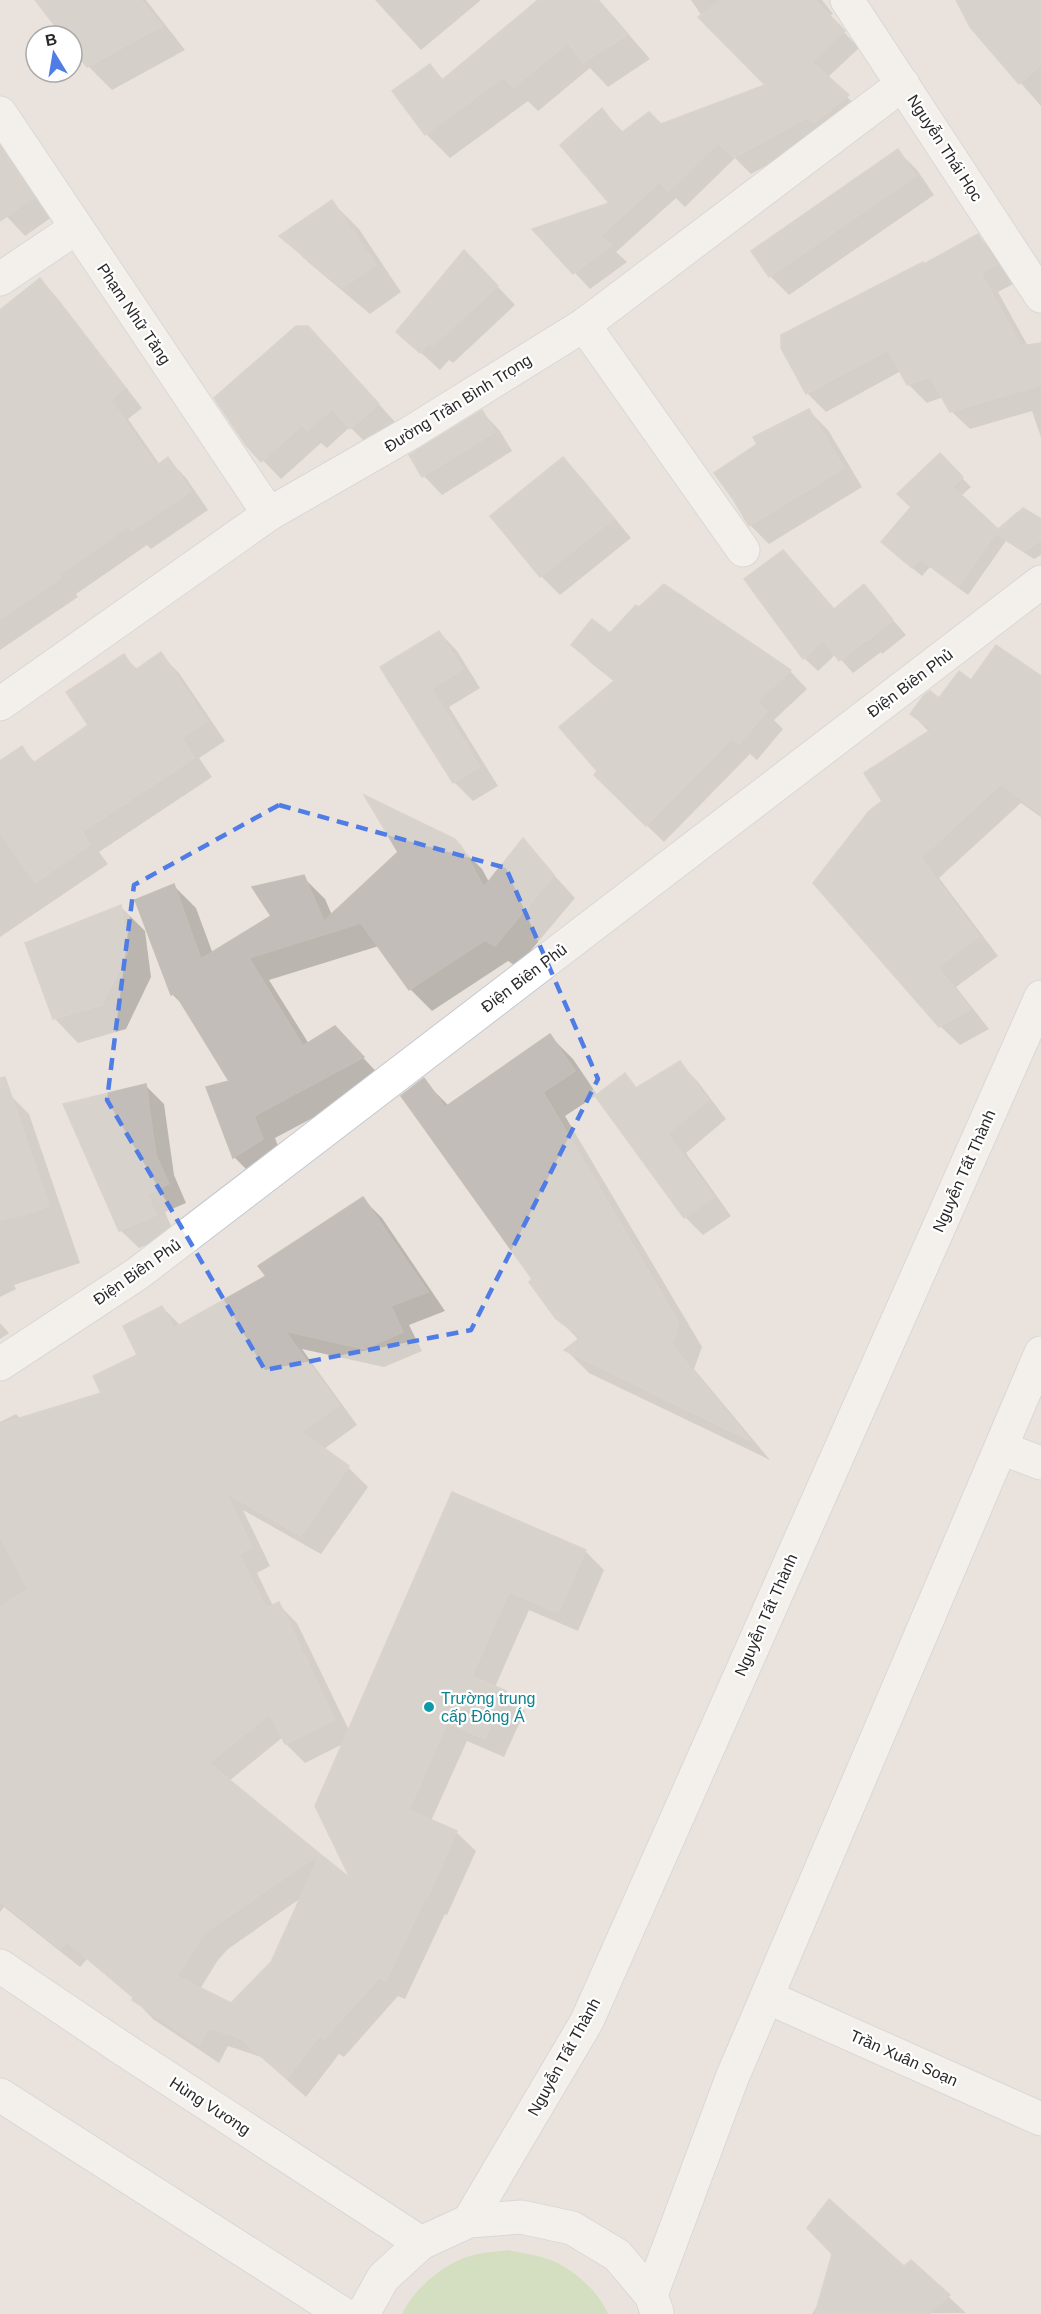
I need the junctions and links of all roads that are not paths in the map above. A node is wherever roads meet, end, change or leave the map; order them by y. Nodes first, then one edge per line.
1 (847, 0) edge
2 (903, 84) junction
3 (0, 113) edge
4 (76, 228) junction
5 (0, 279) edge
6 (1041, 296) edge
7 (584, 325) junction
8 (269, 514) junction
9 (743, 550) dead end
10 (1041, 582) edge
11 (0, 704) edge
12 (1041, 997) edge
13 (1041, 1353) edge
14 (0, 1364) edge
15 (1001, 1448) junction
16 (1041, 1463) edge
17 (0, 1966) edge
18 (767, 1997) junction
19 (0, 2095) edge
20 (1041, 2119) edge
21 (470, 2222) junction
22 (422, 2243) junction
23 (654, 2305) edge
24 (343, 2314) edge
25 (363, 2314) edge

1 - 2 street, Nguyễn Thái Học
2 - 6 street, Nguyễn Thái Học
2 - 7 street, Đường Trần Bình Trọng
3 - 4 street, Phạm Nhữ Tăng
4 - 5 street
4 - 8 street, Phạm Nhữ Tăng
7 - 8 street, Đường Trần Bình Trọng
7 - 9 street
8 - 11 street, Đường Trần Bình Trọng
10 - 14 street, Điện Biên Phủ
12 - 21 street, Nguyễn Tất Thành
13 - 15 street
15 - 16 street
15 - 18 street
17 - 22 street, Hùng Vương
18 - 20 street, Trần Xuân Soạn
18 - 23 street
19 - 24 street
21 - 22 street
21 - 23 street
22 - 25 street

